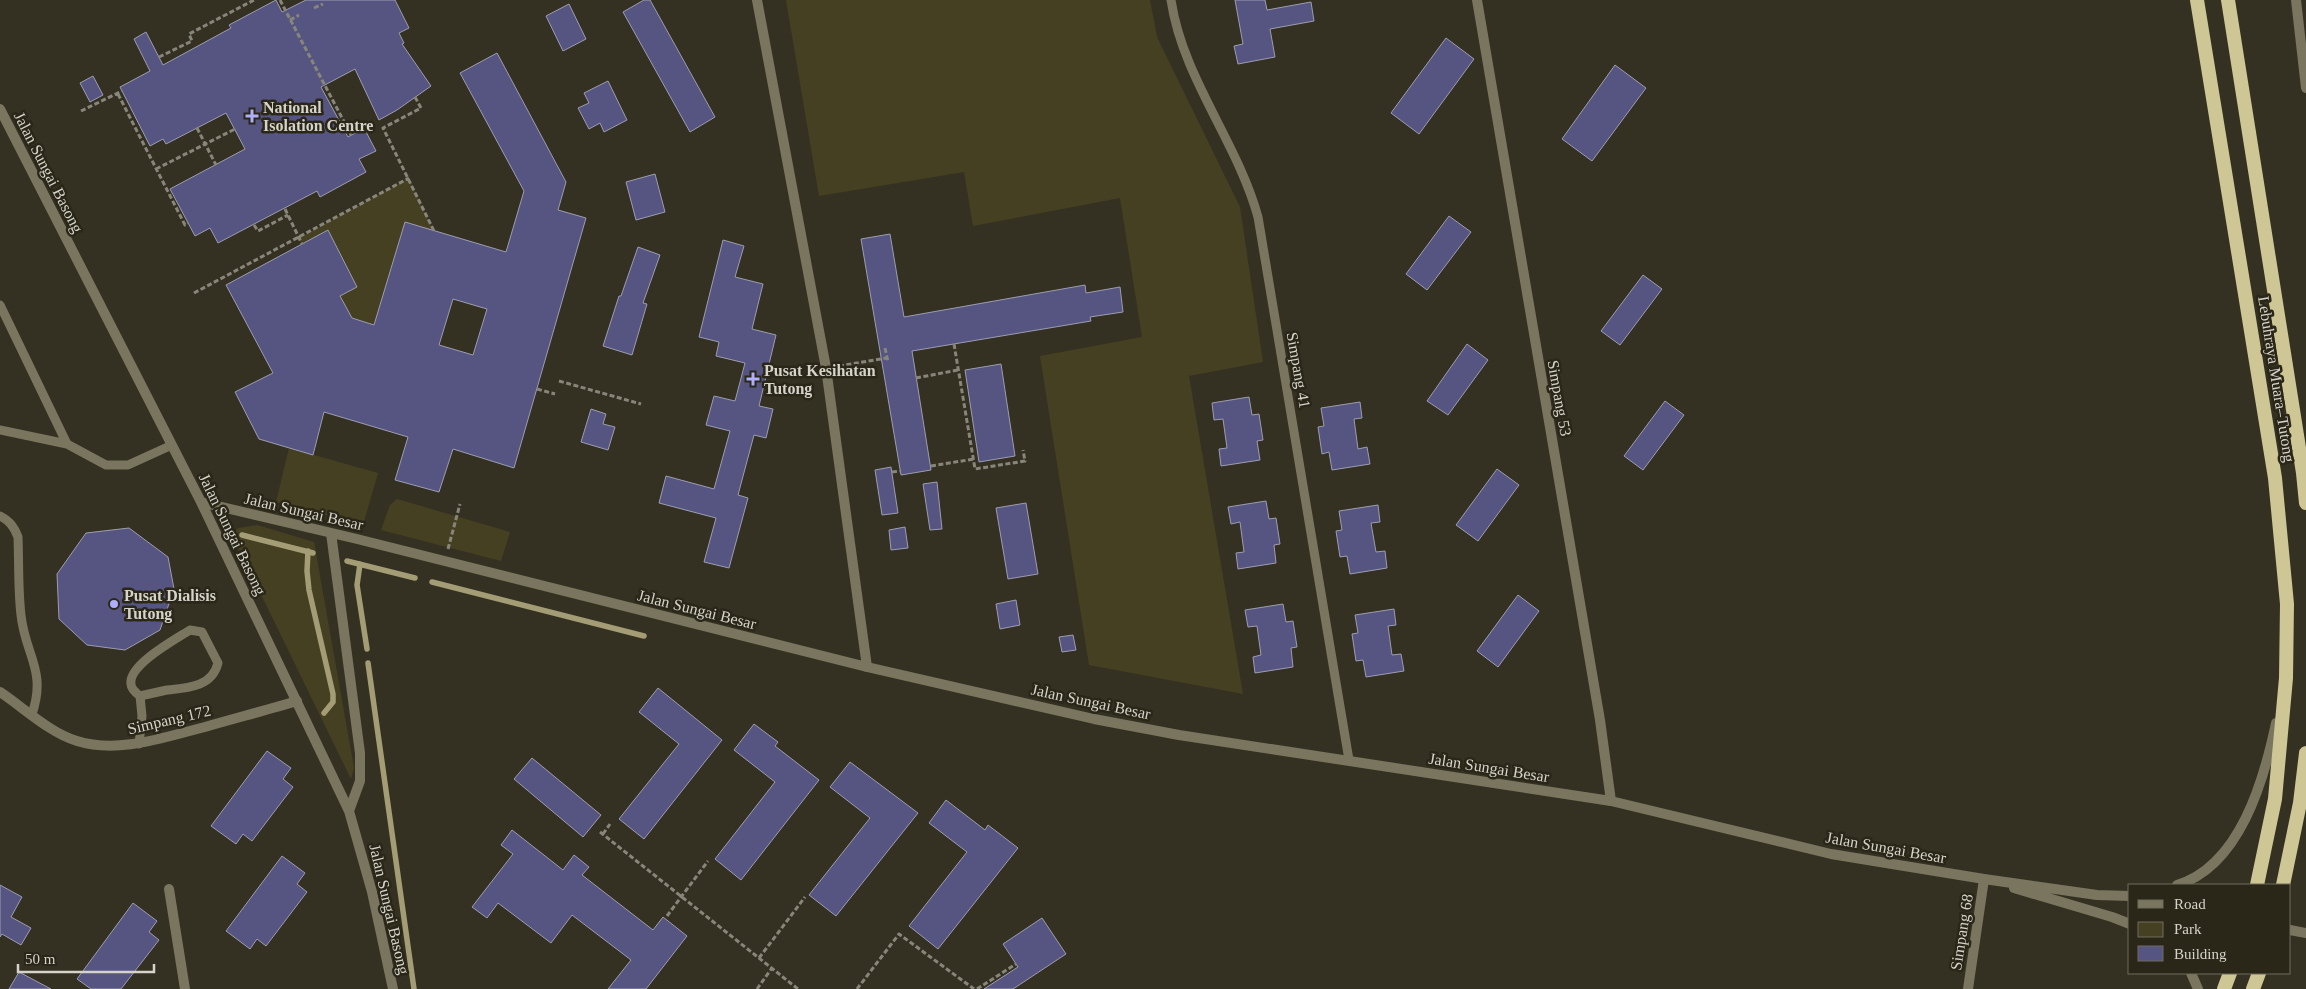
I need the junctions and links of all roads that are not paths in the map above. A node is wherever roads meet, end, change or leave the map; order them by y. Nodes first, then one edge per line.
1 (757, 0) edge
2 (1171, 0) edge
3 (1477, 0) edge
4 (2196, 0) edge
5 (2228, 0) edge
6 (2296, 0) edge
7 (2306, 88) edge
8 (0, 109) edge
9 (0, 304) edge
10 (0, 430) edge
11 (67, 444) junction
12 (172, 445) junction
13 (201, 502) junction
14 (2306, 503) edge
15 (0, 516) edge
16 (331, 533) junction
17 (867, 667) junction
18 (2286, 678) junction
19 (0, 692) edge
20 (140, 696) junction
21 (297, 701) junction
22 (32, 714) junction
23 (139, 744) junction
24 (2306, 753) edge
25 (1349, 760) junction
26 (1612, 801) junction
27 (349, 812) junction
28 (1984, 879) junction
29 (2179, 884) edge
30 (2257, 884) edge
31 (2283, 884) edge
32 (170, 889) dead end
33 (2128, 896) edge
34 (2128, 923) edge
35 (2291, 930) edge
36 (2306, 933) edge
37 (2191, 974) edge
38 (2230, 974) edge
39 (2259, 974) edge
40 (185, 989) edge
41 (394, 989) edge
42 (1968, 989) edge
43 (2198, 989) edge
44 (2224, 989) edge
45 (2253, 989) edge

1 - 17 street
2 - 25 lane, Simpang 41
3 - 26 street, Simpang 53
4 - 18 highway, Lebuhraya Muara–Tutong
5 - 14 highway, Lebuhraya Muara–Tutong
6 - 7 street
8 - 12 street, Jalan Sungai Basong
9 - 11 lane
10 - 11 lane
11 - 12 lane
12 - 13 street, Jalan Sungai Basong
13 - 16 street, Jalan Sungai Besar
13 - 21 street, Jalan Sungai Basong
15 - 22 lane
16 - 17 street, Jalan Sungai Besar
16 - 27 street
17 - 25 street, Jalan Sungai Besar
18 - 29 street
18 - 30 highway, Lebuhraya Muara–Tutong
19 - 22 street, Simpang 172
20 - 20 lane
20 - 23 lane
21 - 23 street, Simpang 172
21 - 27 street, Jalan Sungai Basong
22 - 23 street, Simpang 172
24 - 31 highway
25 - 26 street, Jalan Sungai Besar
26 - 28 street, Jalan Sungai Besar
27 - 41 street, Jalan Sungai Basong
28 - 33 street, Jalan Sungai Besar
28 - 34 street, Jalan Sungai Besar
28 - 42 street, Simpang 68
32 - 40 street
35 - 36 street
37 - 43 street
38 - 44 highway
39 - 45 highway

